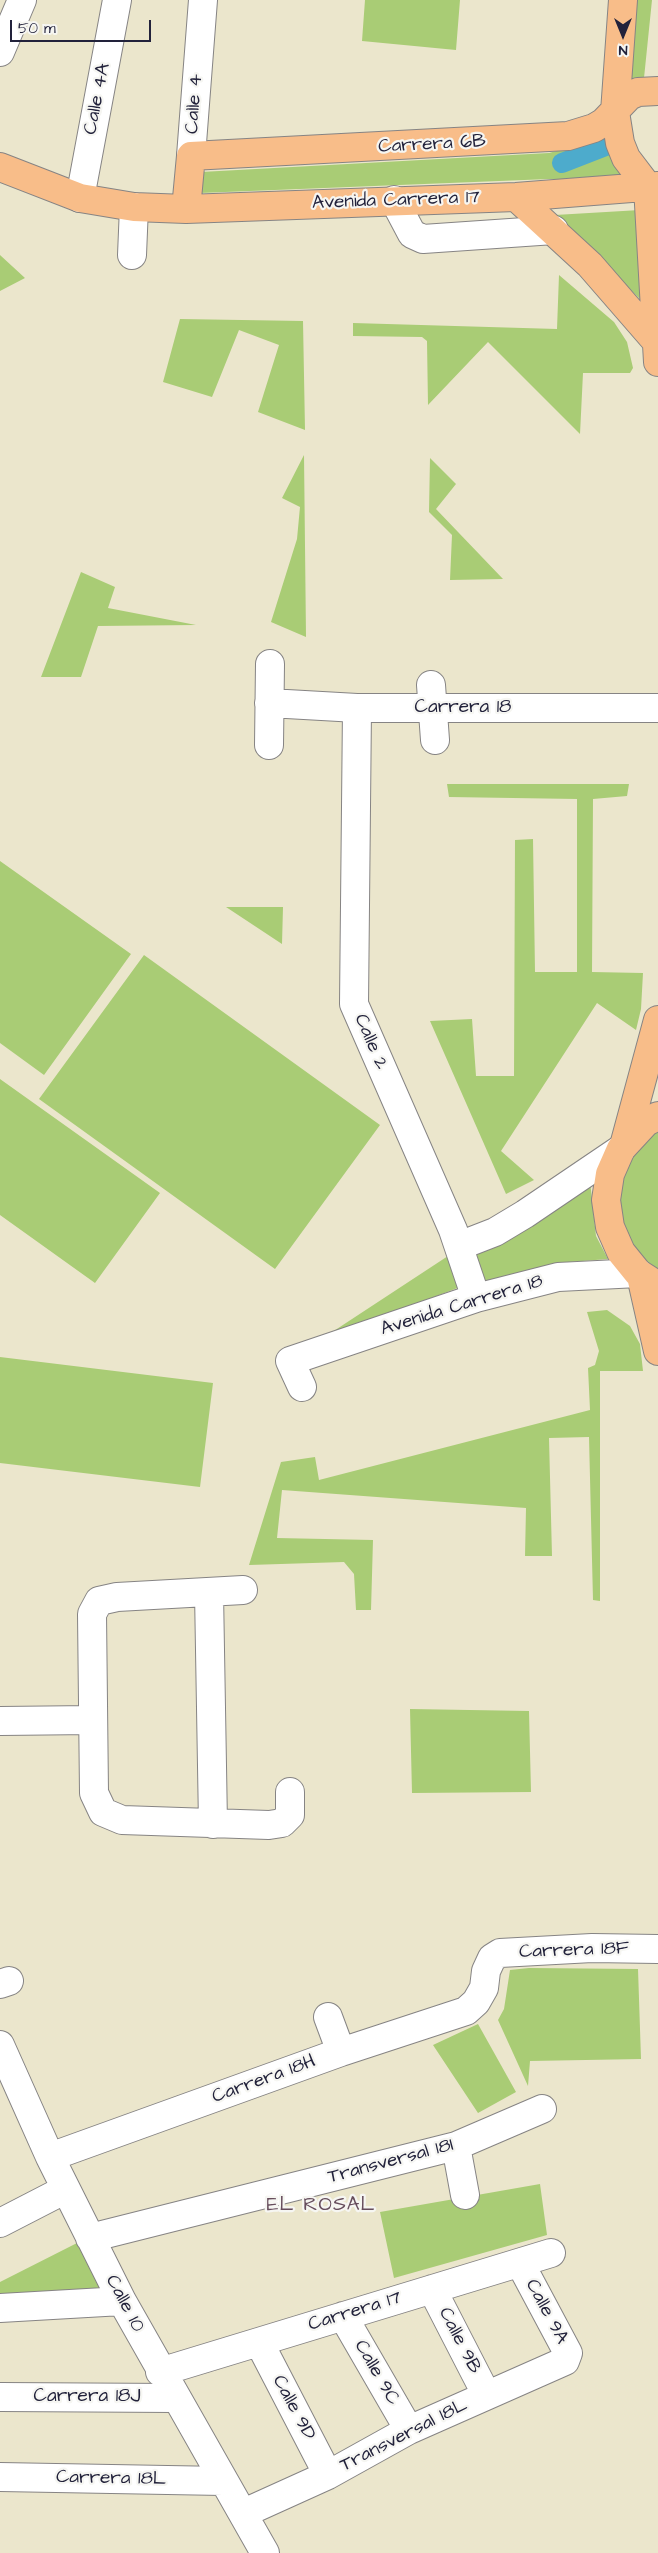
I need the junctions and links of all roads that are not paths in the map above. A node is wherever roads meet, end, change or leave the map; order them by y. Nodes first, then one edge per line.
1 (22, 0) edge
2 (117, 0) edge
3 (203, 0) edge
4 (623, 0) edge
5 (0, 52) edge
6 (658, 91) edge
7 (615, 112) junction
8 (191, 156) junction
9 (0, 167) edge
10 (653, 186) edge
11 (516, 197) junction
12 (80, 198) junction
13 (394, 200) junction
14 (134, 207) junction
15 (186, 209) junction
16 (554, 230) junction
17 (132, 255) dead end
18 (657, 348) edge
19 (270, 664) dead end
20 (431, 696) junction
21 (269, 703) junction
22 (357, 708) junction
23 (658, 708) edge
24 (435, 740) dead end
25 (269, 745) dead end
26 (658, 1020) edge
27 (658, 1116) edge
28 (623, 1146) junction
29 (459, 1246) junction
30 (646, 1278) edge
31 (476, 1298) junction
32 (658, 1351) edge
33 (302, 1387) dead end
34 (243, 1590) dead end
35 (209, 1592) junction
36 (92, 1720) junction
37 (0, 1721) edge
38 (290, 1792) dead end
39 (213, 1824) junction
40 (658, 1949) edge
41 (476, 2002) joint
42 (328, 2017) dead end
43 (0, 2045) edge
44 (341, 2052) junction
45 (7, 2080) edge
46 (542, 2109) dead end
47 (456, 2146) junction
48 (50, 2157) junction
49 (66, 2189) junction
50 (465, 2194) dead end
51 (0, 2223) edge
52 (90, 2238) junction
53 (551, 2253) dead end
54 (520, 2262) junction
55 (432, 2289) junction
56 (122, 2301) junction
57 (0, 2308) edge
58 (344, 2316) junction
59 (259, 2342) junction
60 (565, 2361) joint
61 (160, 2372) junction
62 (486, 2394) junction
63 (0, 2397) edge
64 (175, 2398) junction
65 (409, 2430) junction
66 (328, 2475) junction
67 (0, 2477) edge
68 (223, 2481) junction
69 (244, 2514) junction
70 (265, 2553) edge

1 - 5 street
2 - 12 street, Calle 4A
3 - 8 street, Calle 4
4 - 7 main road
6 - 7 main road, Carrera 6B
7 - 8 main road, Carrera 6B
7 - 10 main road
8 - 15 main road, Calle 4
9 - 12 main road, Avenida Carrera 17
10 - 11 main road, Avenida Carrera 17
10 - 18 main road
11 - 13 main road, Avenida Carrera 17
11 - 16 main road
12 - 14 main road, Avenida Carrera 17
13 - 15 main road, Avenida Carrera 17
13 - 16 street
14 - 15 main road, Avenida Carrera 17
14 - 17 street
16 - 18 main road
19 - 21 street
20 - 22 street, Carrera 18
20 - 23 street, Carrera 18
20 - 24 street
21 - 22 street, Carrera 18
21 - 25 street
22 - 29 street, Calle 2
26 - 28 main road
27 - 28 main road
28 - 29 street
28 - 30 main road
29 - 31 street, Calle 2
30 - 31 street, Avenida Carrera 18
30 - 32 main road
31 - 33 street, Avenida Carrera 18
34 - 35 street
35 - 36 street
35 - 39 street
36 - 37 street
36 - 39 street
38 - 39 street
40 - 41 street, Carrera 18F
41 - 44 street, Carrera 18H
42 - 44 street
43 - 45 street, Calle 10
44 - 48 street, Carrera 18H
45 - 48 street, Calle 10
46 - 47 street, Transversal 18I
47 - 50 street
47 - 52 street, Transversal 18I
48 - 49 street, Calle 10
49 - 51 street
49 - 52 street, Calle 10
52 - 56 street, Calle 10
53 - 54 street, Carrera 17
54 - 55 street, Carrera 17
54 - 60 street, Calle 9A
55 - 58 street, Carrera 17
55 - 62 street, Calle 9B
56 - 57 street
56 - 61 street, Calle 10
58 - 59 street, Carrera 17
58 - 65 street, Calle 9C
59 - 61 street, Carrera 17
59 - 66 street, Calle 9D
60 - 62 street, Transversal 18L
61 - 64 street, Calle 10
62 - 65 street, Transversal 18L
63 - 64 street, Carrera 18J
64 - 68 street, Calle 10
65 - 66 street, Transversal 18L
66 - 69 street, Transversal 18L
67 - 68 street, Carrera 18L
68 - 69 street, Calle 10
69 - 70 street, Calle 10

